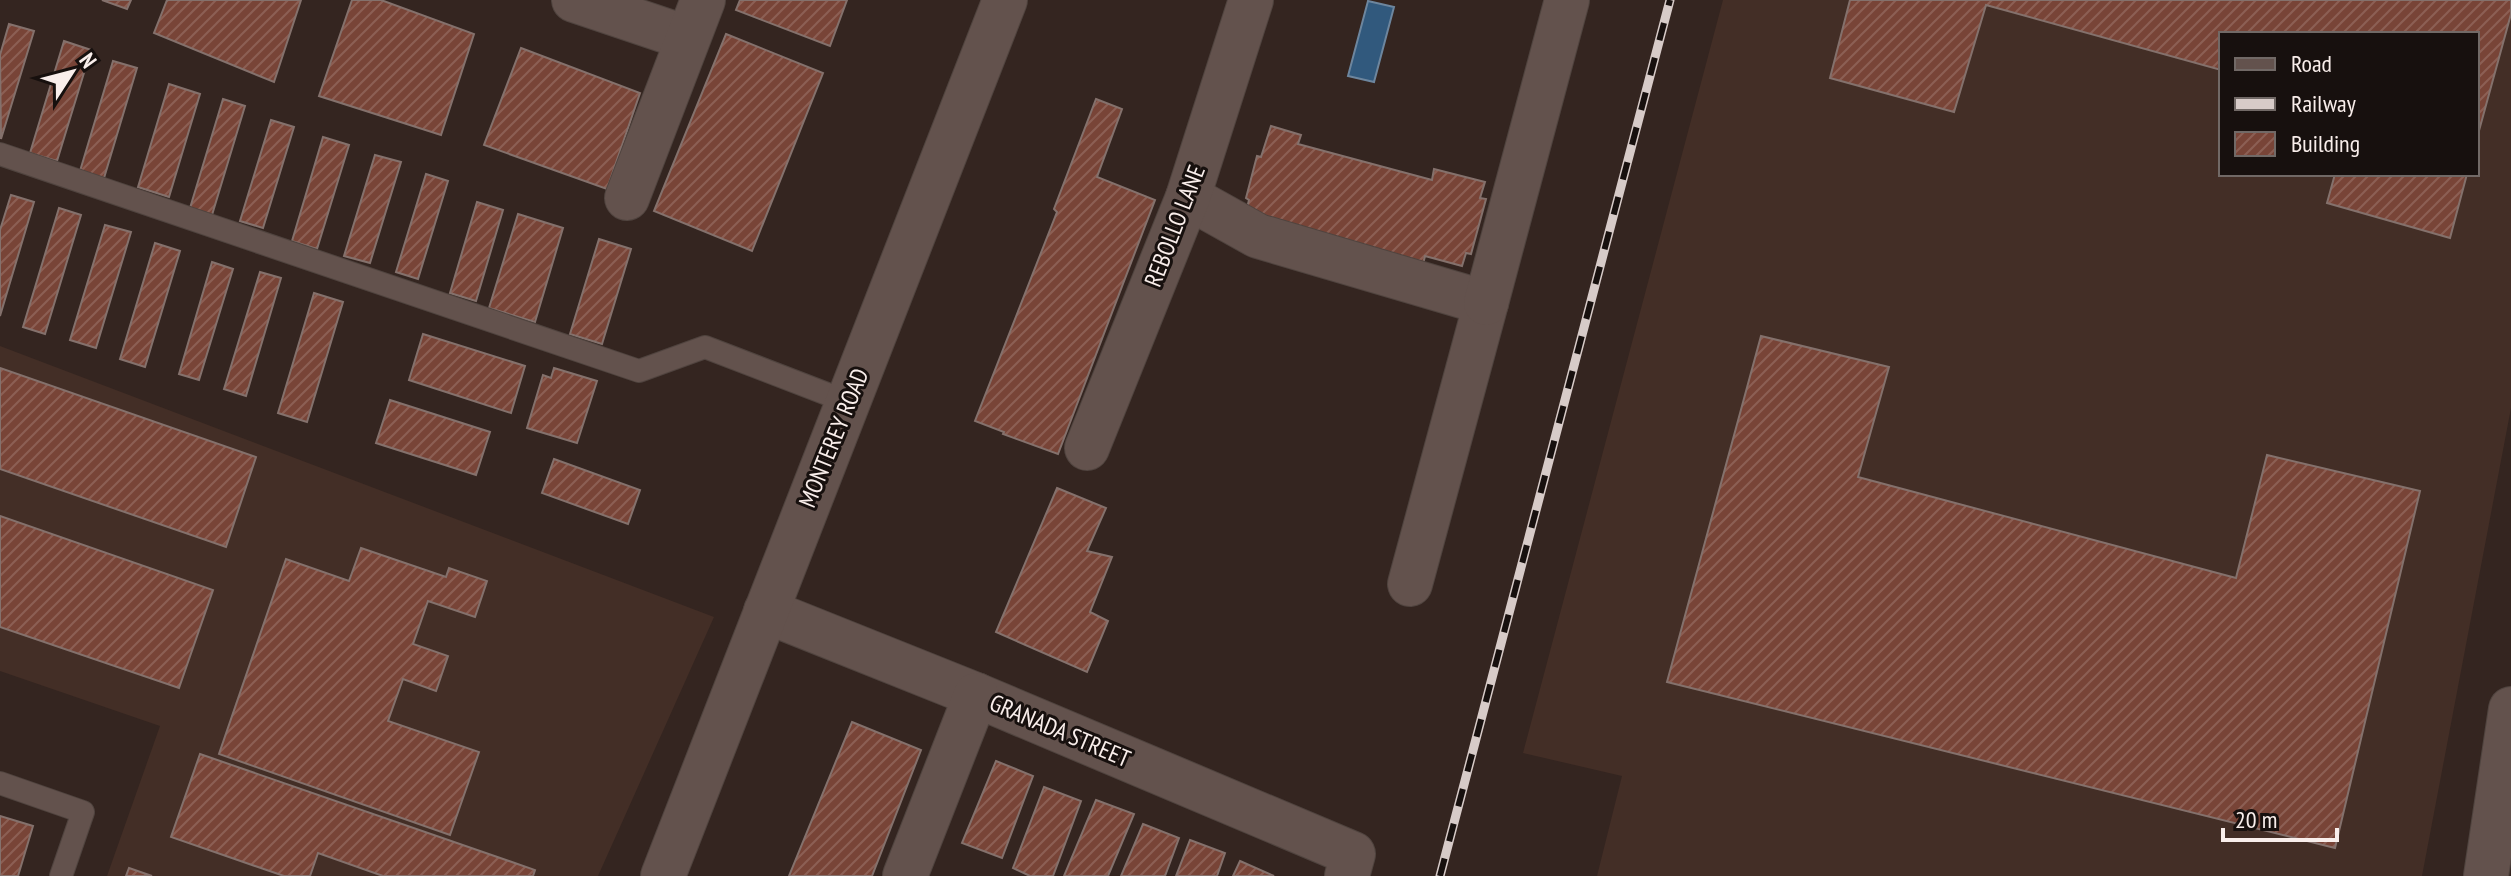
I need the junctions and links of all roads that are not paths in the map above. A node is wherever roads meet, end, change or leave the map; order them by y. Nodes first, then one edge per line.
1 (574, 0) edge
2 (1005, 0) edge
3 (1251, 0) edge
4 (1567, 0) edge
5 (695, 19) edge
6 (0, 154) edge
7 (1188, 197) junction
8 (627, 198) dead end
9 (1486, 303) junction
10 (848, 402) junction
11 (1087, 448) dead end
12 (1410, 584) dead end
13 (766, 611) junction
14 (976, 695) junction
15 (2511, 709) edge
16 (0, 783) edge
17 (1350, 865) edge
18 (61, 876) edge
19 (663, 876) edge
20 (905, 876) edge
21 (2486, 876) edge

1 - 5 street
2 - 10 street, MONTEREY ROAD
3 - 7 street, REBOLLO LANE
4 - 9 street
5 - 8 street
6 - 10 lane
7 - 9 street
7 - 11 street, REBOLLO LANE
9 - 12 street
10 - 13 street, MONTEREY ROAD
13 - 14 street, GRANADA STREET
13 - 19 street, MONTEREY ROAD
14 - 17 street, GRANADA STREET
14 - 20 street
15 - 21 street
16 - 18 lane

